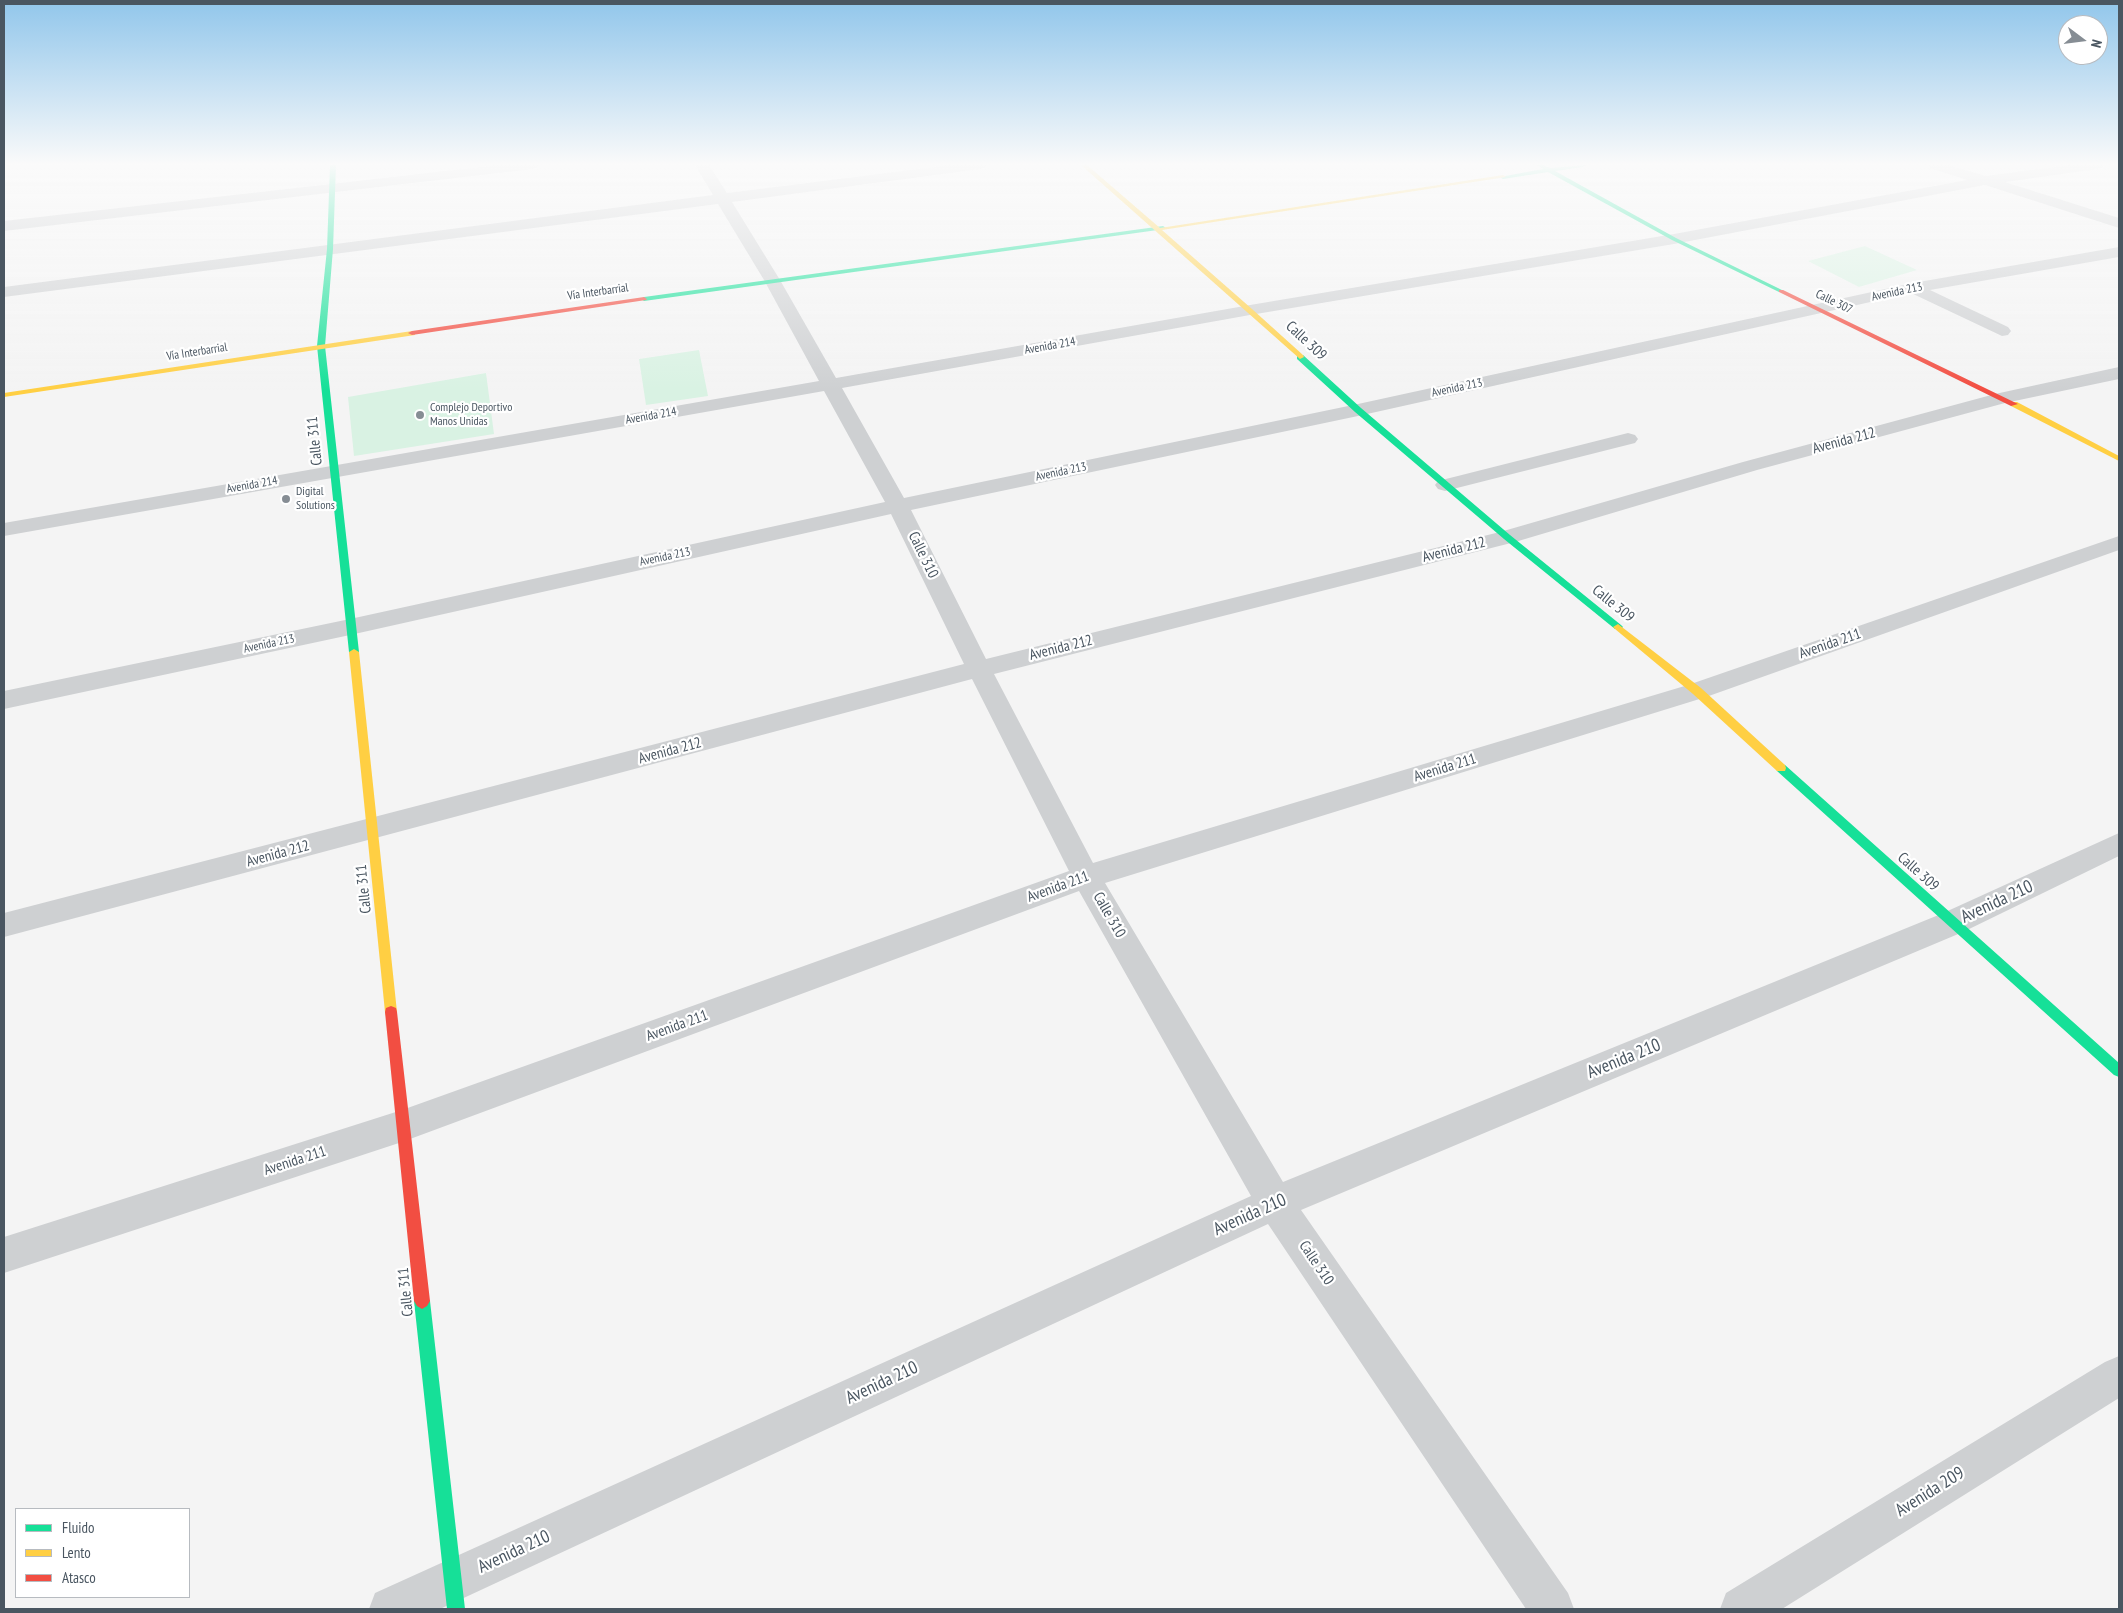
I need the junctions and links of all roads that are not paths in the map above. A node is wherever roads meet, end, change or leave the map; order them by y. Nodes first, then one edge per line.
1 (330, 240) edge
2 (399, 240) edge
3 (748, 240) edge
4 (1070, 240) edge
5 (1167, 240) edge
6 (1666, 240) edge
7 (1677, 240) edge
8 (330, 249) junction
9 (2119, 252) edge
10 (772, 280) junction
11 (1913, 288) junction
12 (4, 292) edge
13 (1818, 309) junction
14 (1250, 310) junction
15 (2002, 331) dead end
16 (321, 346) junction
17 (2119, 372) edge
18 (829, 386) junction
19 (4, 395) edge
20 (2002, 398) junction
21 (1358, 410) junction
22 (1628, 439) dead end
23 (2119, 459) edge
24 (333, 471) junction
25 (1446, 485) junction
26 (898, 506) junction
27 (4, 530) edge
28 (1507, 537) junction
29 (2119, 543) edge
30 (350, 627) junction
31 (979, 669) junction
32 (1697, 691) junction
33 (4, 700) edge
34 (373, 829) junction
35 (2119, 844) edge
36 (1086, 877) junction
37 (1952, 923) junction
38 (4, 925) edge
39 (2119, 1071) edge
40 (402, 1126) junction
41 (1275, 1203) junction
42 (4, 1255) edge
43 (2119, 1376) edge
44 (454, 1595) edge
45 (391, 1609) edge
46 (1552, 1609) edge
47 (1742, 1609) edge

1 - 8 street, Calle 311
2 - 8 street
3 - 10 street, Calle 310
4 - 10 street, Vía Interbarrial
5 - 14 street, Calle 309
6 - 14 street, Avenida 214
7 - 13 street, Calle 307
8 - 12 street
8 - 16 street, Calle 311
9 - 11 street, Avenida 213
10 - 16 street, Vía Interbarrial
10 - 18 street, Calle 310
11 - 13 street, Avenida 213
11 - 15 street
13 - 20 street, Calle 307
13 - 21 street, Avenida 213
14 - 18 street, Avenida 214
14 - 21 street, Calle 309
16 - 19 street, Vía Interbarrial
16 - 24 street, Calle 311
17 - 20 street, Avenida 212
18 - 24 street, Avenida 214
18 - 26 street, Calle 310
20 - 23 street, Calle 307
20 - 28 street, Avenida 212
21 - 25 street, Calle 309
21 - 26 street, Avenida 213
22 - 25 street
24 - 27 street, Avenida 214
24 - 30 street, Calle 311
25 - 28 street, Calle 309
26 - 30 street, Avenida 213
26 - 31 street, Calle 310
28 - 31 street, Avenida 212
28 - 32 street, Calle 309
29 - 32 street, Avenida 211
30 - 33 street, Avenida 213
30 - 34 street, Calle 311
31 - 34 street, Avenida 212
31 - 36 street, Calle 310
32 - 36 street, Avenida 211
32 - 37 street, Calle 309
34 - 38 street, Avenida 212
34 - 40 street, Calle 311
35 - 37 street, Avenida 210
36 - 40 street, Avenida 211
36 - 41 street, Calle 310
37 - 39 street, Calle 309
37 - 41 street, Avenida 210
40 - 42 street, Avenida 211
40 - 44 street, Calle 311
41 - 44 street, Avenida 210
41 - 46 street, Calle 310
43 - 47 street, Avenida 209
44 - 45 street, Avenida 210

